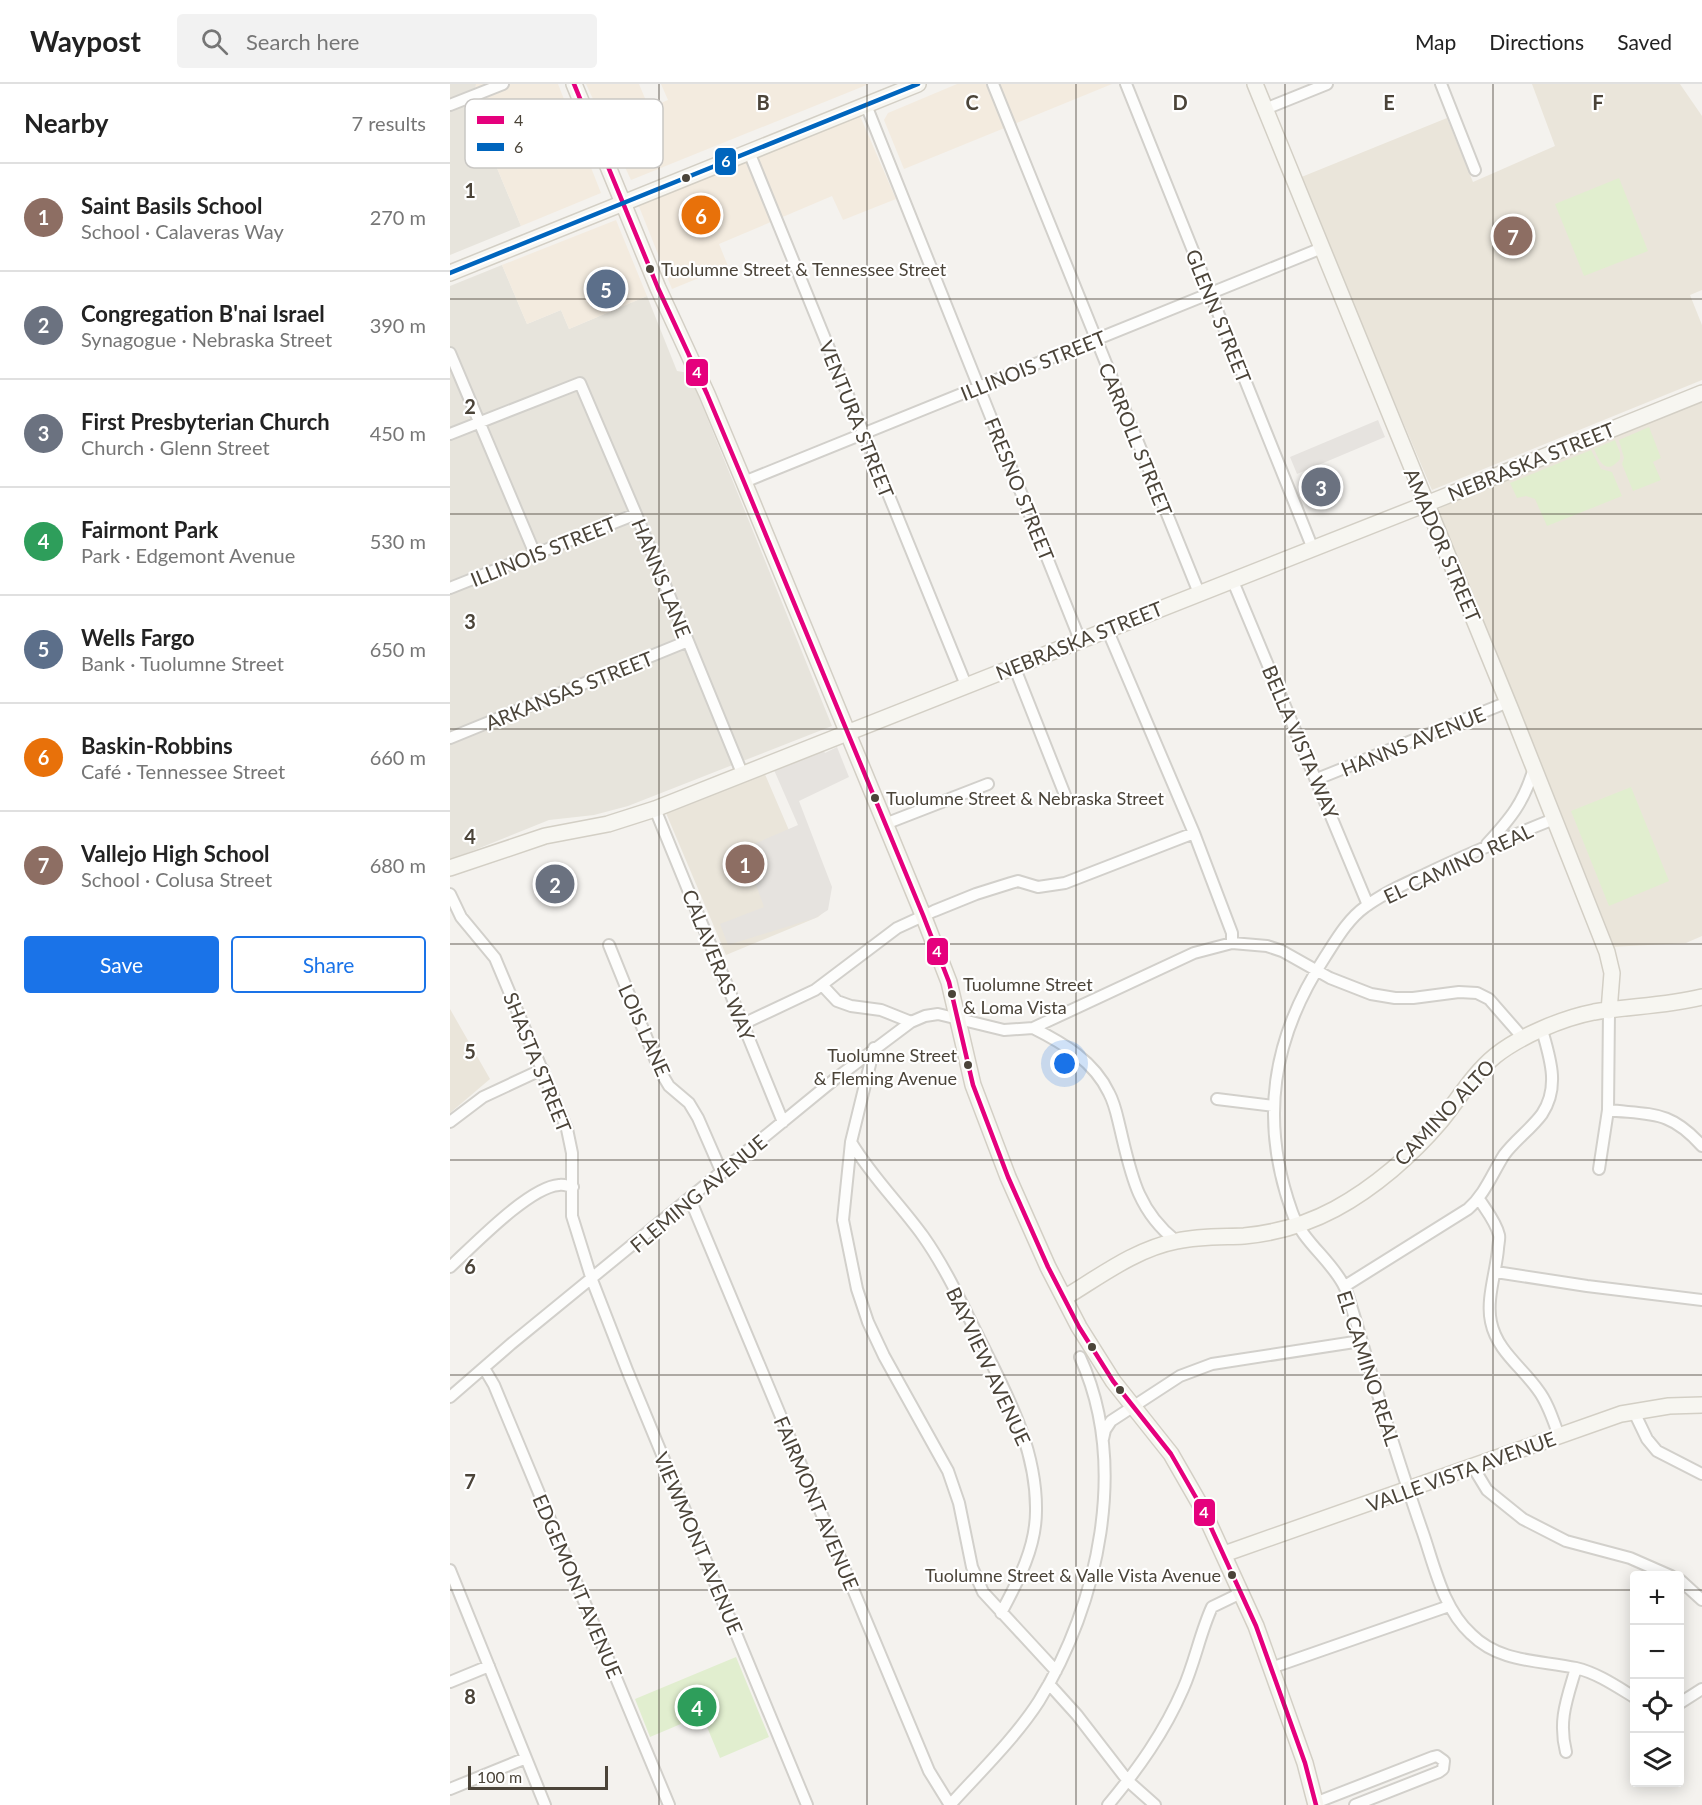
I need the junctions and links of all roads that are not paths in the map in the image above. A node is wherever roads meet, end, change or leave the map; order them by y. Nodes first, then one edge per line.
1 (503, 84) edge
2 (574, 84) edge
3 (993, 84) edge
4 (1126, 84) edge
5 (1255, 84) edge
6 (1327, 84) edge
7 (1441, 84) edge
8 (915, 85) edge
9 (465, 99) edge
10 (465, 99) edge
11 (580, 99) edge
12 (450, 105) edge
13 (866, 105) junction
14 (1265, 109) junction
15 (749, 152) junction
16 (609, 168) edge
17 (1475, 170) dead end
18 (623, 203) junction
19 (1322, 248) junction
20 (450, 273) edge
21 (1210, 294) junction
22 (1096, 340) junction
23 (450, 353) edge
24 (979, 387) junction
25 (1702, 393) edge
26 (480, 423) junction
27 (450, 434) edge
28 (863, 434) junction
29 (744, 482) junction
30 (1426, 504) junction
31 (636, 514) junction
32 (1313, 549) junction
33 (535, 554) junction
34 (1232, 579) junction
35 (450, 588) edge
36 (1199, 593) junction
37 (1107, 629) junction
38 (1080, 640) junction
39 (688, 641) junction
40 (1014, 666) junction
41 (966, 685) junction
42 (1508, 702) junction
43 (847, 732) junction
44 (450, 738) edge
45 (1534, 768) junction
46 (742, 773) junction
47 (1317, 778) junction
48 (988, 784) dead end
49 (1067, 800) dead end
50 (655, 808) junction
51 (1554, 819) junction
52 (885, 824) junction
53 (1194, 833) junction
54 (1485, 846) junction
55 (450, 868) edge
56 (450, 894) edge
57 (1368, 905) junction
58 (923, 915) junction
59 (1232, 943) junction
60 (609, 945) dead end
61 (1317, 970) junction
62 (822, 985) junction
63 (1702, 997) edge
64 (1609, 1011) junction
65 (957, 1019) junction
66 (911, 1022) junction
67 (743, 1024) junction
68 (1033, 1028) junction
69 (1542, 1030) junction
70 (1522, 1038) junction
71 (874, 1048) junction
72 (543, 1070) junction
73 (1216, 1099) dead end
74 (1274, 1106) junction
75 (1608, 1110) junction
76 (450, 1122) edge
77 (783, 1122) junction
78 (851, 1142) junction
79 (1702, 1146) edge
80 (1599, 1169) dead end
81 (722, 1173) junction
82 (573, 1187) junction
83 (1479, 1198) junction
84 (690, 1199) junction
85 (1298, 1225) junction
86 (1176, 1241) junction
87 (450, 1267) edge
88 (1496, 1272) junction
89 (592, 1280) junction
90 (1345, 1286) junction
91 (1064, 1298) junction
92 (1702, 1300) edge
93 (1361, 1341) junction
94 (1080, 1357) dead end
95 (484, 1368) junction
96 (450, 1397) edge
97 (1702, 1405) edge
98 (1133, 1406) junction
99 (1634, 1412) junction
100 (1559, 1436) junction
101 (1103, 1439) junction
102 (1473, 1467) junction
103 (1702, 1474) edge
104 (1408, 1490) junction
105 (1224, 1554) junction
106 (450, 1570) edge
107 (1661, 1571) edge
108 (1684, 1584) edge
109 (1241, 1593) junction
110 (1702, 1600) edge
111 (1449, 1606) junction
112 (1001, 1613) junction
113 (489, 1666) junction
114 (1271, 1668) junction
115 (1576, 1668) junction
116 (1056, 1671) junction
117 (450, 1682) edge
118 (1048, 1684) junction
119 (1702, 1689) edge
120 (1630, 1694) edge
121 (1684, 1700) edge
122 (1566, 1752) dead end
123 (526, 1758) junction
124 (1128, 1781) junction
125 (450, 1789) edge
126 (1316, 1804) edge
127 (545, 1805) edge
128 (669, 1805) edge
129 (807, 1805) edge
130 (950, 1805) edge
131 (1108, 1805) edge
132 (1155, 1805) edge
133 (1356, 1805) edge

1 - 9 street
2 - 11 street
3 - 22 street, CARROLL STREET
4 - 21 street, GLENN STREET
5 - 14 street, AMADOR STREET
6 - 14 street
7 - 17 street
8 - 13 street
10 - 12 street
13 - 15 street
13 - 24 street, FRESNO STREET
14 - 19 street, AMADOR STREET
15 - 18 street
15 - 28 street, VENTURA STREET
16 - 18 street
18 - 20 street
18 - 29 street
19 - 21 street, ILLINOIS STREET
19 - 30 street, AMADOR STREET
21 - 22 street, ILLINOIS STREET
21 - 32 street, GLENN STREET
22 - 24 street, ILLINOIS STREET
22 - 36 street, CARROLL STREET
23 - 26 street
24 - 28 street, ILLINOIS STREET
24 - 38 street, FRESNO STREET
25 - 30 street, NEBRASKA STREET
26 - 27 street
26 - 31 street, HANNS LANE
26 - 33 street
28 - 29 street, ILLINOIS STREET
28 - 41 street, VENTURA STREET
29 - 43 street
30 - 32 street, NEBRASKA STREET
30 - 42 street, AMADOR STREET
31 - 33 street, ILLINOIS STREET
31 - 39 street, HANNS LANE
32 - 34 street, NEBRASKA STREET
33 - 35 street, ILLINOIS STREET
34 - 36 street, NEBRASKA STREET
34 - 47 street, BELLA VISTA WAY
36 - 37 street, NEBRASKA STREET
37 - 38 street, NEBRASKA STREET
37 - 53 street
38 - 40 street, NEBRASKA STREET
39 - 44 street, ARKANSAS STREET
39 - 46 street, HANNS LANE
40 - 41 street, NEBRASKA STREET
40 - 49 street
41 - 43 street, NEBRASKA STREET
42 - 45 street, AMADOR STREET
42 - 47 street, HANNS AVENUE
43 - 46 street, NEBRASKA STREET
43 - 52 street
45 - 51 street, AMADOR STREET
45 - 54 street
46 - 50 street, NEBRASKA STREET
47 - 57 street, BELLA VISTA WAY
48 - 52 street
50 - 55 street, NEBRASKA STREET
50 - 67 street, CALAVERAS WAY
51 - 54 street, EL CAMINO REAL
51 - 64 street, AMADOR STREET
52 - 58 street
53 - 58 street
53 - 59 street
54 - 57 street, EL CAMINO REAL
56 - 72 street, SHASTA STREET
57 - 61 street, EL CAMINO REAL
58 - 62 street
58 - 65 street
59 - 61 street
59 - 68 street
60 - 81 street, LOIS LANE
61 - 70 street
61 - 74 street, EL CAMINO REAL
62 - 66 street
62 - 67 street
63 - 64 street, CAMINO ALTO
64 - 69 street, CAMINO ALTO
64 - 75 street
65 - 66 street, FLEMING AVENUE
65 - 68 street, FLEMING AVENUE
65 - 91 street
66 - 71 street, FLEMING AVENUE
67 - 77 street, CALAVERAS WAY
68 - 86 street
69 - 70 street, CAMINO ALTO
69 - 83 street
70 - 85 street, CAMINO ALTO
71 - 77 street, FLEMING AVENUE
71 - 78 street
72 - 76 street
72 - 82 street, SHASTA STREET
73 - 74 street
74 - 85 street, EL CAMINO REAL
75 - 79 street
75 - 80 street
77 - 81 street, FLEMING AVENUE
78 - 112 street
78 - 112 street, BAYVIEW AVENUE
81 - 84 street, FLEMING AVENUE
82 - 87 street
82 - 89 street, SHASTA STREET
83 - 88 street
83 - 90 street
84 - 89 street, FLEMING AVENUE
84 - 130 street, FAIRMONT AVENUE
85 - 86 street, CAMINO ALTO
85 - 90 street, EL CAMINO REAL
86 - 91 street, CAMINO ALTO
88 - 92 street
88 - 100 street
89 - 95 street, FLEMING AVENUE
89 - 129 street, VIEWMONT AVENUE
90 - 93 street, EL CAMINO REAL
91 - 98 street
93 - 98 street
93 - 104 street, EL CAMINO REAL
94 - 101 street
95 - 96 street, FLEMING AVENUE
95 - 128 street, EDGEMONT AVENUE
97 - 99 street, VALLE VISTA AVENUE
98 - 101 street
98 - 105 street
99 - 100 street, VALLE VISTA AVENUE
99 - 103 street
100 - 102 street, VALLE VISTA AVENUE
101 - 116 street
102 - 104 street, VALLE VISTA AVENUE
102 - 107 street
104 - 105 street, VALLE VISTA AVENUE
104 - 111 street, EL CAMINO REAL
105 - 109 street
106 - 113 street
108 - 110 street
109 - 114 street
109 - 124 street
111 - 114 street
111 - 115 street, EL CAMINO REAL
112 - 116 street
113 - 117 street
113 - 123 street
114 - 126 street
115 - 120 street, EL CAMINO REAL
115 - 122 street
116 - 118 street
118 - 124 street
118 - 130 street
119 - 121 street
123 - 125 street
123 - 127 street
124 - 131 street
124 - 132 street
126 - 133 street

